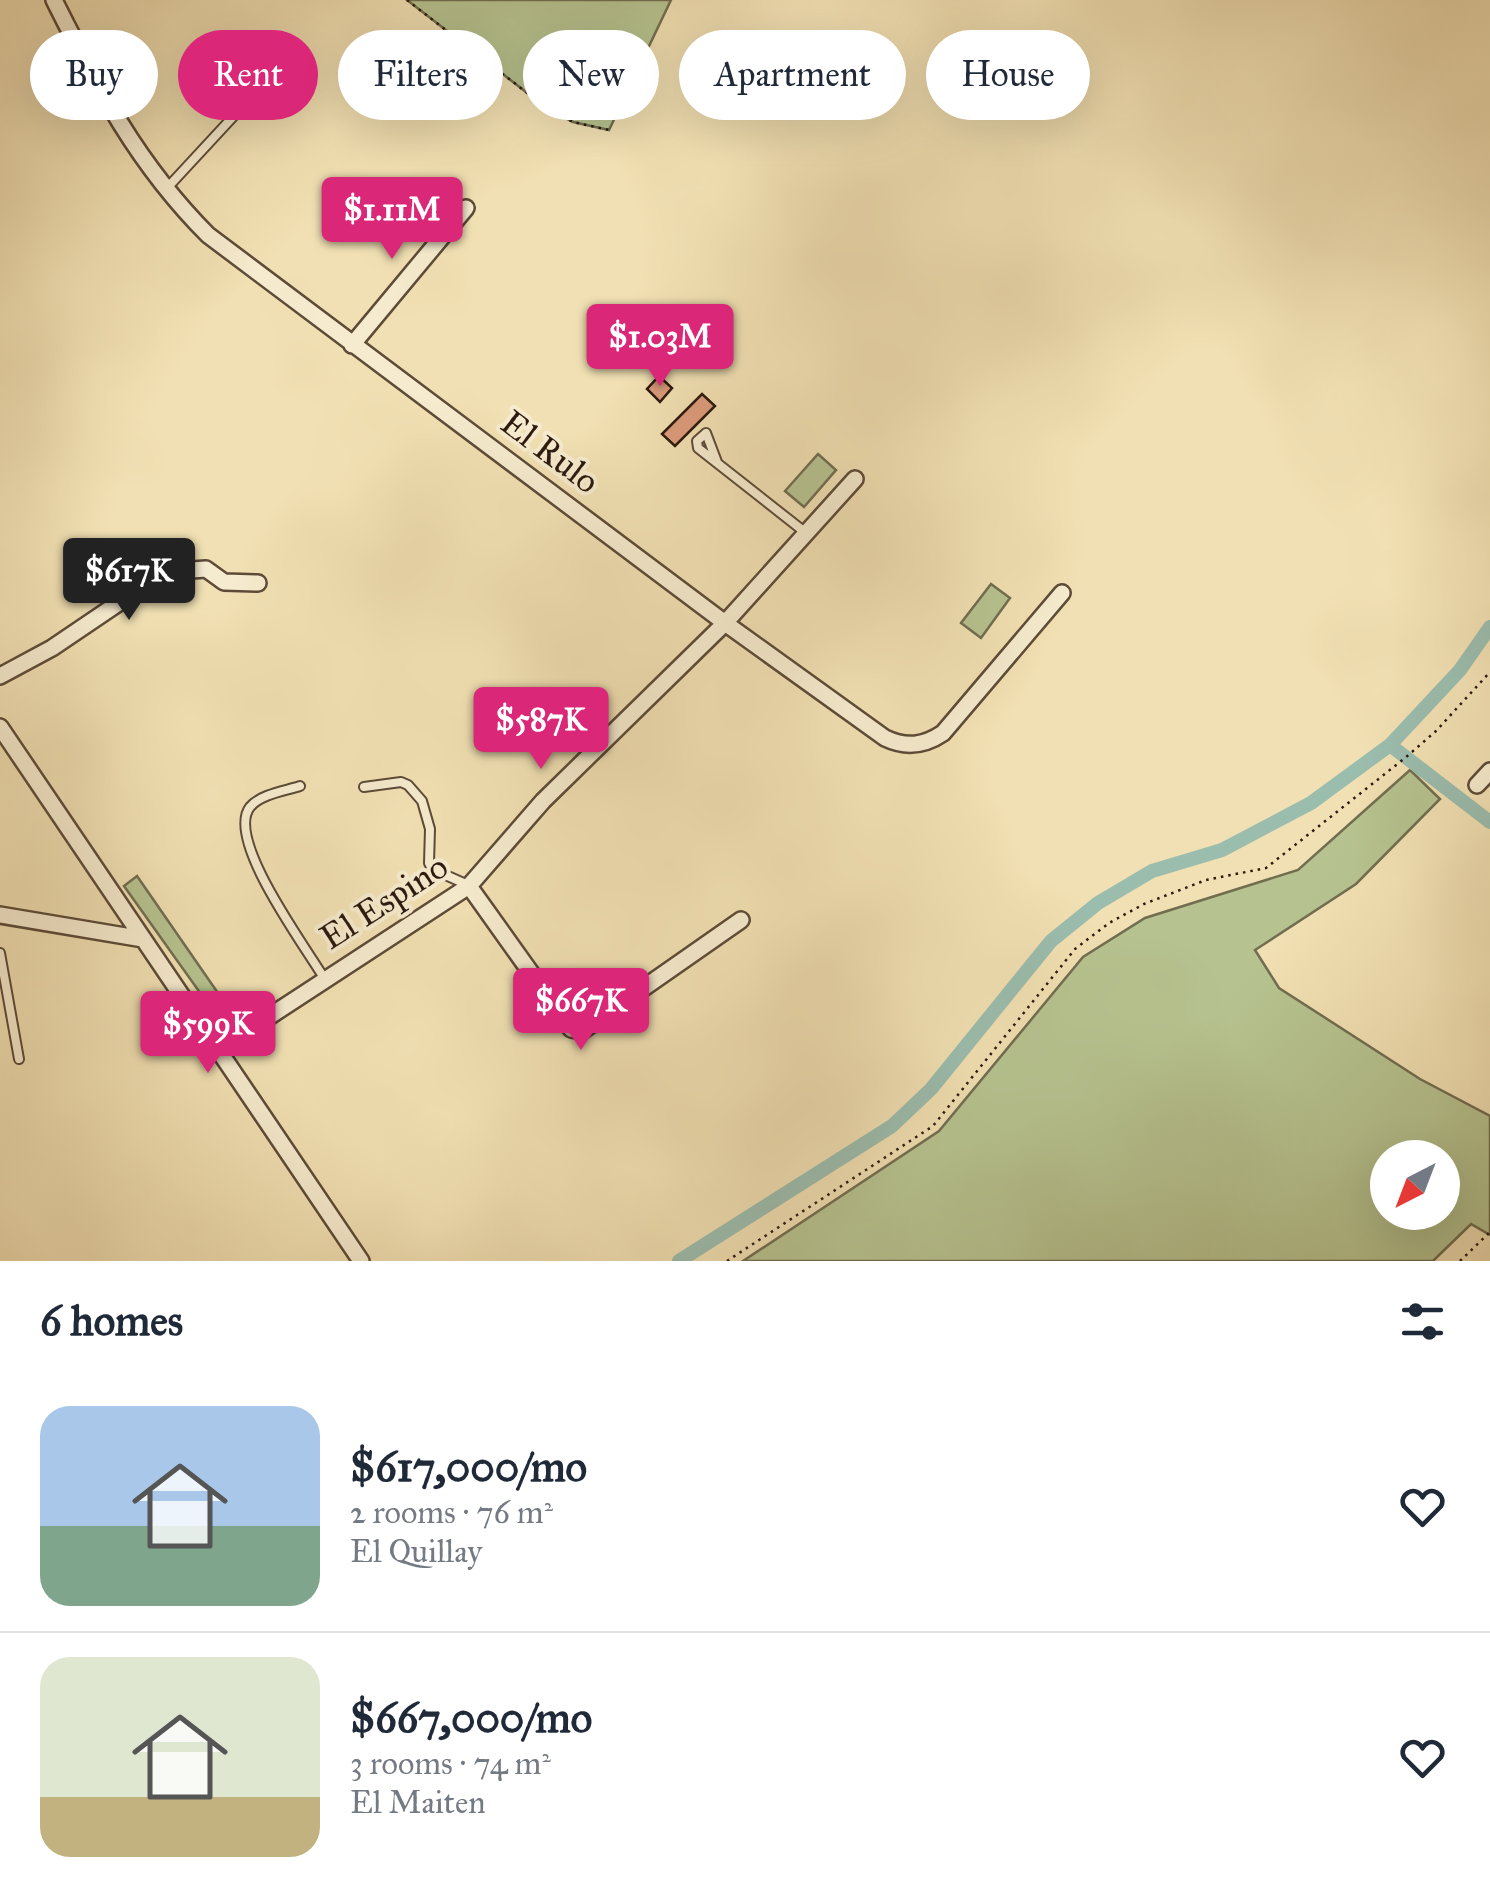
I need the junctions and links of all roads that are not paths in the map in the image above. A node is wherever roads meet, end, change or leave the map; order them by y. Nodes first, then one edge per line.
1 (54, 0) edge
2 (230, 120) edge
3 (165, 190) junction
4 (466, 208) dead end
5 (352, 345) junction
6 (716, 462) dead end
7 (854, 479) dead end
8 (806, 533) junction
9 (258, 583) dead end
10 (1062, 592) dead end
11 (725, 623) junction
12 (0, 676) edge
13 (0, 727) edge
14 (1490, 771) edge
15 (1477, 785) dead end
16 (300, 786) dead end
17 (364, 787) dead end
18 (469, 886) junction
19 (0, 915) edge
20 (740, 920) dead end
21 (143, 939) junction
22 (0, 953) edge
23 (324, 978) junction
24 (218, 1050) junction
25 (19, 1059) dead end
26 (360, 1261) edge

1 - 3 street, El Rulo
2 - 3 lane
3 - 5 street, El Rulo
4 - 5 street
5 - 11 street, El Rulo
6 - 8 lane
7 - 8 street, El Espino
8 - 11 street, El Espino
9 - 12 street
10 - 11 street, El Rulo
11 - 18 street, El Espino
13 - 21 street
14 - 15 street
16 - 23 lane
17 - 18 lane
18 - 20 street
18 - 23 street, El Espino
19 - 21 street
21 - 24 street
22 - 25 lane
23 - 24 street, El Espino
24 - 26 street

